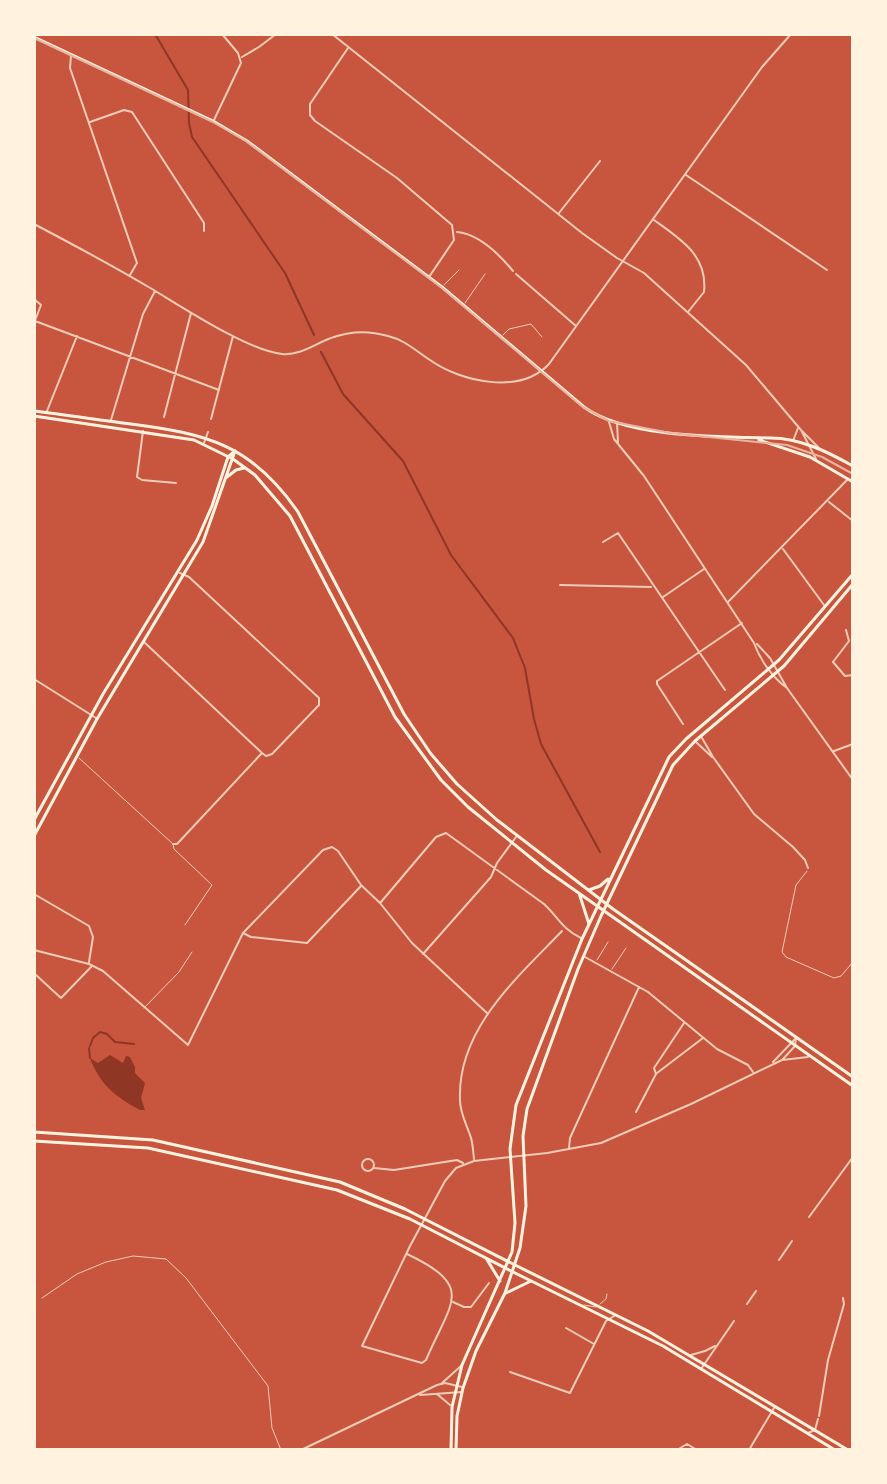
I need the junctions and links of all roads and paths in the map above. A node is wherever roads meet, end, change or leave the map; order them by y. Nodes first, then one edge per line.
1 (222, 34) edge
2 (276, 34) edge
3 (332, 34) edge
4 (791, 34) edge
5 (36, 38) edge
6 (34, 45) edge
7 (349, 47) junction
8 (71, 55) junction
9 (241, 57) junction
10 (213, 121) junction
11 (89, 122) junction
12 (600, 161) dead end
13 (685, 175) junction
14 (558, 214) junction
15 (653, 220) junction
16 (34, 224) edge
17 (204, 231) dead end
18 (455, 232) junction
19 (623, 262) junction
20 (459, 270) dead end
21 (827, 270) dead end
22 (485, 274) dead end
23 (130, 276) junction
24 (429, 277) junction
25 (442, 287) junction
26 (155, 291) junction
27 (34, 299) edge
28 (463, 305) junction
29 (191, 312) junction
30 (688, 312) junction
31 (34, 322) edge
32 (577, 327) junction
33 (77, 336) junction
34 (233, 336) junction
35 (501, 337) junction
36 (542, 337) dead end
37 (130, 356) junction
38 (542, 371) junction
39 (176, 374) junction
40 (219, 390) junction
41 (47, 412) junction
42 (34, 413) edge
43 (164, 417) dead end
44 (211, 419) dead end
45 (609, 420) junction
46 (111, 421) junction
47 (617, 422) junction
48 (799, 429) junction
49 (143, 431) junction
50 (208, 432) dead end
51 (206, 437) junction
52 (759, 440) junction
53 (793, 441) junction
54 (204, 444) junction
55 (618, 444) junction
56 (807, 444) junction
57 (820, 449) junction
58 (235, 451) junction
59 (222, 453) junction
60 (231, 458) junction
61 (816, 460) junction
62 (226, 464) junction
63 (853, 466) edge
64 (246, 467) junction
65 (227, 477) junction
66 (848, 479) junction
67 (853, 482) edge
68 (176, 483) dead end
69 (828, 501) junction
70 (853, 521) edge
71 (209, 527) junction
72 (201, 530) junction
73 (197, 540) junction
74 (203, 542) junction
75 (603, 542) dead end
76 (782, 548) junction
77 (705, 568) junction
78 (176, 573) junction
79 (185, 573) junction
80 (853, 574) edge
81 (853, 584) edge
82 (560, 585) dead end
83 (653, 587) junction
84 (661, 598) junction
85 (727, 603) junction
86 (825, 607) junction
87 (742, 623) junction
88 (846, 630) dead end
89 (140, 632) junction
90 (143, 641) junction
91 (754, 643) junction
92 (699, 652) junction
93 (774, 665) junction
94 (769, 669) junction
95 (779, 671) junction
96 (853, 675) edge
97 (774, 676) junction
98 (34, 679) edge
99 (787, 688) junction
100 (725, 690) dead end
101 (91, 715) junction
102 (97, 719) junction
103 (683, 724) dead end
104 (701, 736) junction
105 (695, 741) junction
106 (853, 744) edge
107 (71, 750) junction
108 (833, 751) junction
109 (262, 753) junction
110 (76, 755) junction
111 (713, 757) junction
112 (853, 780) edge
113 (34, 820) edge
114 (34, 836) edge
115 (518, 836) junction
116 (513, 843) junction
117 (173, 844) junction
118 (808, 868) joint
119 (494, 869) junction
120 (611, 877) junction
121 (361, 885) junction
122 (589, 890) junction
123 (579, 893) junction
124 (34, 894) edge
125 (601, 899) junction
126 (380, 903) junction
127 (607, 904) junction
128 (597, 906) junction
129 (604, 911) junction
130 (589, 924) junction
131 (185, 925) dead end
132 (563, 930) junction
133 (243, 933) junction
134 (582, 939) junction
135 (608, 942) dead end
136 (626, 948) dead end
137 (34, 950) edge
138 (192, 952) dead end
139 (422, 954) junction
140 (583, 956) junction
141 (595, 962) junction
142 (853, 962) edge
143 (90, 965) junction
144 (611, 971) junction
145 (36, 975) dead end
146 (639, 987) junction
147 (144, 1008) junction
148 (488, 1014) junction
149 (684, 1022) junction
150 (704, 1038) junction
151 (796, 1038) junction
152 (790, 1043) junction
153 (795, 1046) junction
154 (810, 1057) junction
155 (782, 1060) junction
156 (770, 1066) junction
157 (754, 1073) junction
158 (656, 1074) junction
159 (853, 1077) edge
160 (853, 1086) edge
161 (636, 1112) dead end
162 (34, 1132) edge
163 (153, 1140) junction
164 (34, 1141) edge
165 (148, 1148) junction
166 (570, 1150) junction
167 (853, 1157) edge
168 (474, 1161) junction
169 (445, 1163) junction
170 (464, 1164) junction
171 (374, 1168) dead end
172 (452, 1171) junction
173 (809, 1217) dead end
174 (426, 1220) junction
175 (423, 1225) junction
176 (792, 1241) dead end
177 (407, 1254) junction
178 (486, 1258) junction
179 (779, 1260) dead end
180 (508, 1261) junction
181 (515, 1265) junction
182 (505, 1268) junction
183 (513, 1272) junction
184 (500, 1281) junction
185 (531, 1281) junction
186 (489, 1283) dead end
187 (756, 1291) dead end
188 (505, 1293) junction
189 (607, 1294) dead end
190 (42, 1298) dead end
191 (843, 1298) dead end
192 (451, 1302) junction
193 (747, 1304) dead end
194 (584, 1305) junction
195 (598, 1306) junction
196 (618, 1315) junction
197 (609, 1318) junction
198 (734, 1321) dead end
199 (566, 1328) dead end
200 (719, 1342) junction
201 (595, 1344) junction
202 (690, 1355) junction
203 (704, 1364) junction
204 (462, 1365) junction
205 (700, 1370) junction
206 (510, 1372) dead end
207 (441, 1384) junction
208 (457, 1385) junction
209 (462, 1390) junction
210 (436, 1393) junction
211 (455, 1393) junction
212 (419, 1395) junction
213 (452, 1407) junction
214 (775, 1407) junction
215 (771, 1412) junction
216 (819, 1416) dead end
217 (806, 1425) junction
218 (815, 1430) junction
219 (807, 1433) junction
220 (281, 1450) edge
221 (301, 1450) edge
222 (454, 1450) edge
223 (677, 1450) edge
224 (697, 1450) edge
225 (749, 1450) edge
226 (835, 1450) edge
227 (848, 1450) edge

1 - 9 street
2 - 9 street
3 - 7 street
4 - 13 street
5 - 6 street
5 - 8 main road
7 - 14 street
7 - 18 street
8 - 10 main road
8 - 11 street
9 - 10 street
10 - 24 main road
11 - 17 street
11 - 23 street
12 - 14 street
13 - 15 street
13 - 21 street
14 - 19 street
15 - 19 street
15 - 30 street
16 - 23 street
18 - 24 street
18 - 32 street
19 - 30 street
19 - 32 street
20 - 25 lane
22 - 28 lane
23 - 26 street
24 - 25 main road
25 - 28 main road
26 - 29 street
26 - 37 street
27 - 31 street
28 - 35 main road
29 - 34 street
29 - 39 street
30 - 48 street
31 - 33 street
32 - 38 street
33 - 37 street
33 - 41 street
34 - 38 street
34 - 40 street
35 - 36 lane
35 - 38 main road
37 - 39 street
37 - 46 street
38 - 45 main road
39 - 40 street
39 - 43 street
40 - 44 street
41 - 42 main road
41 - 46 main road
42 - 49 main road
45 - 47 main road
45 - 55 street
46 - 51 main road
47 - 52 main road
47 - 55 street
48 - 53 street
48 - 56 street
48 - 57 street
49 - 54 main road
49 - 68 street
50 - 51 street
51 - 54 street
51 - 58 main road
52 - 53 main road
52 - 61 main road
53 - 56 main road
54 - 59 main road
55 - 77 street
56 - 57 main road
56 - 61 street
57 - 63 main road
58 - 60 main road
58 - 115 main road
59 - 60 main road
59 - 62 main road
60 - 62 main road
60 - 64 main road
60 - 65 main road
61 - 66 main road
62 - 72 main road
64 - 65 main road
64 - 116 main road
65 - 71 main road
66 - 67 main road
66 - 69 street
69 - 70 street
69 - 76 street
71 - 72 main road
71 - 74 main road
72 - 73 main road
73 - 74 main road
73 - 78 main road
74 - 79 main road
75 - 83 street
76 - 85 street
76 - 86 street
77 - 84 street
77 - 85 street
78 - 79 street
78 - 89 main road
79 - 90 main road
79 - 109 street
80 - 86 main road
81 - 95 main road
82 - 83 street
83 - 84 street
84 - 92 street
85 - 87 street
86 - 93 main road
87 - 91 street
87 - 92 street
88 - 96 street
89 - 90 main road
89 - 101 main road
90 - 102 main road
90 - 109 street
91 - 93 street
91 - 94 street
92 - 100 street
92 - 103 street
93 - 94 main road
93 - 95 street
94 - 97 street
94 - 120 main road
95 - 97 main road
95 - 99 street
97 - 99 street
97 - 104 main road
98 - 101 street
99 - 108 street
101 - 102 street
101 - 107 main road
102 - 110 main road
104 - 105 main road
104 - 111 street
105 - 111 street
105 - 127 main road
106 - 108 street
107 - 110 street
107 - 113 main road
108 - 112 street
109 - 117 street
110 - 114 main road
110 - 117 lane
111 - 118 street
115 - 116 street
115 - 122 main road
116 - 119 street
116 - 123 main road
117 - 131 lane
118 - 142 lane
119 - 126 street
119 - 132 street
119 - 139 street
120 - 122 main road
120 - 125 main road
121 - 126 street
121 - 133 street
121 - 133 street
122 - 125 main road
123 - 128 main road
123 - 130 main road
124 - 143 street
125 - 127 main road
125 - 128 main road
126 - 139 street
127 - 129 main road
127 - 151 main road
128 - 129 main road
128 - 130 main road
129 - 140 main road
129 - 152 main road
130 - 134 main road
132 - 134 street
132 - 148 street
133 - 147 street
134 - 180 main road
135 - 141 lane
136 - 144 lane
137 - 143 street
138 - 147 lane
139 - 148 street
140 - 141 street
140 - 181 main road
141 - 144 street
143 - 145 street
143 - 147 street
144 - 146 street
146 - 149 street
146 - 166 street
148 - 168 street
149 - 150 street
149 - 158 street
150 - 157 street
150 - 158 street
151 - 152 street
151 - 153 street
151 - 159 main road
152 - 153 main road
152 - 156 street
153 - 154 main road
153 - 155 street
154 - 155 street
154 - 160 main road
155 - 156 street
156 - 157 street
157 - 166 street
158 - 161 street
162 - 163 main road
163 - 165 main road
163 - 174 main road
164 - 165 main road
165 - 175 main road
166 - 168 street
167 - 173 street
168 - 170 street
169 - 170 street
169 - 171 street
169 - 172 street
170 - 172 street
172 - 174 street
174 - 175 street
174 - 180 main road
175 - 177 street
175 - 178 main road
176 - 179 street
177 - 192 street
177 - 192 street
178 - 182 main road
178 - 184 main road
180 - 181 main road
180 - 182 main road
181 - 183 main road
181 - 195 main road
182 - 183 main road
182 - 184 main road
183 - 185 main road
183 - 188 main road
184 - 204 main road
185 - 188 main road
185 - 194 main road
186 - 192 street
187 - 193 street
188 - 209 main road
189 - 195 lane
190 - 220 lane
191 - 216 street
194 - 195 lane
194 - 197 main road
195 - 196 main road
196 - 197 street
196 - 202 main road
197 - 201 street
197 - 205 main road
198 - 200 street
199 - 201 street
200 - 202 street
200 - 203 street
201 - 206 street
202 - 203 main road
203 - 205 street
203 - 214 main road
204 - 207 street
204 - 208 main road
205 - 215 main road
207 - 208 street
207 - 212 street
208 - 209 street
208 - 211 main road
209 - 211 street
209 - 222 main road
210 - 211 street
210 - 212 street
210 - 213 street
211 - 213 main road
212 - 221 street
213 - 222 main road
214 - 215 street
214 - 217 main road
215 - 219 main road
215 - 225 street
217 - 218 main road
217 - 218 street
218 - 219 street
218 - 227 main road
219 - 226 main road
223 - 224 street

